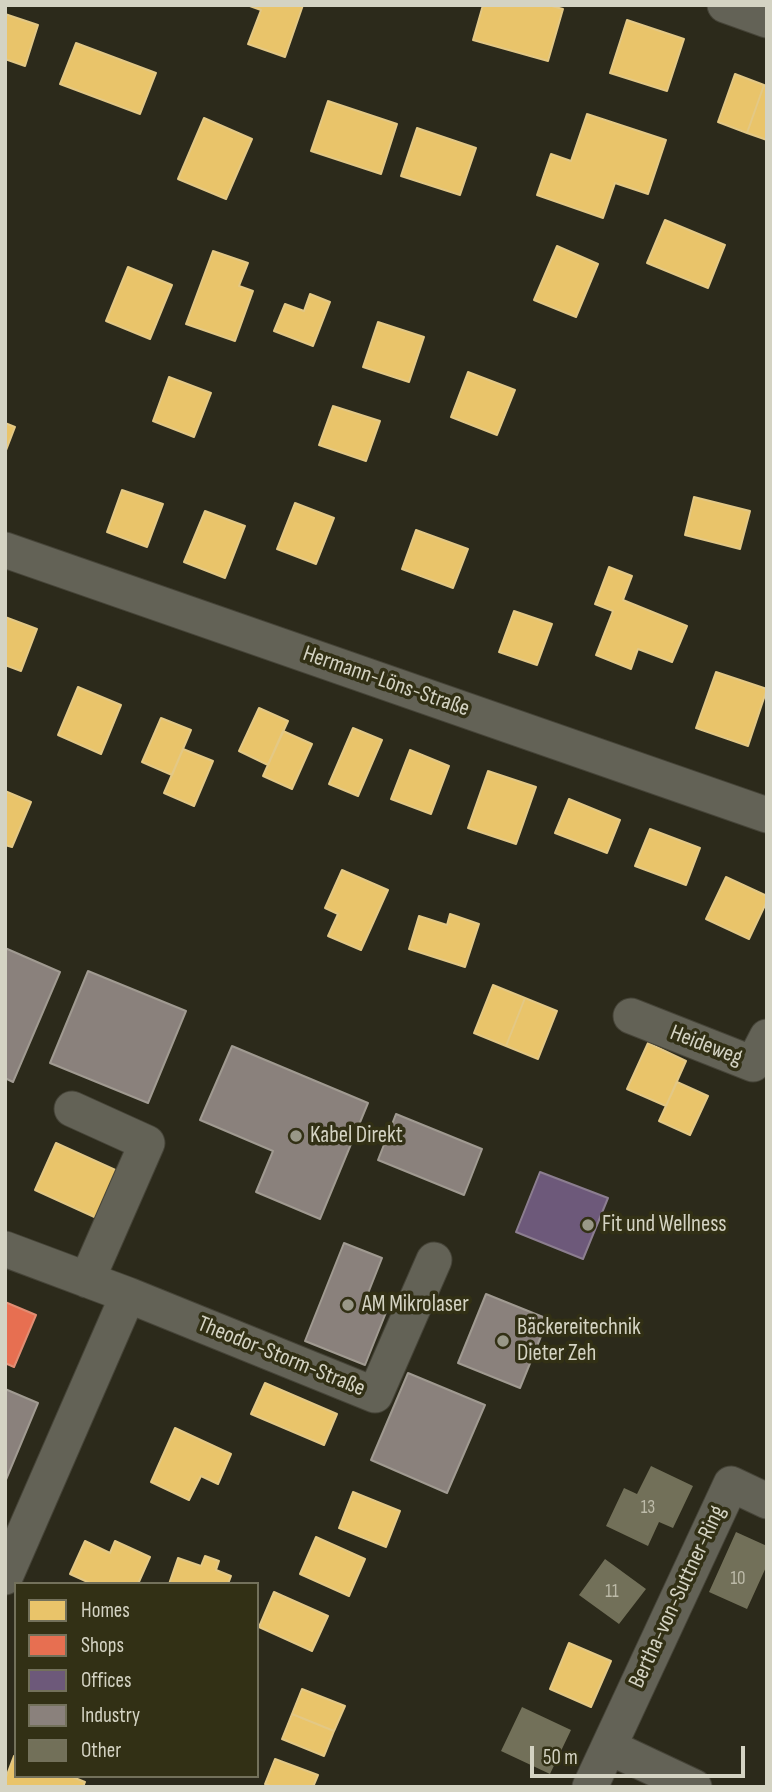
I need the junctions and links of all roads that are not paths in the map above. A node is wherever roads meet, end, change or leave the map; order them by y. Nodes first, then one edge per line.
1 (725, 5) edge
2 (767, 20) edge
3 (5, 550) edge
4 (767, 814) edge
5 (631, 1016) dead end
6 (767, 1037) edge
7 (72, 1109) dead end
8 (5, 1250) edge
9 (434, 1260) dead end
10 (87, 1280) junction
11 (128, 1295) junction
12 (767, 1501) edge
13 (5, 1577) edge
14 (609, 1747) junction
15 (590, 1787) edge
16 (694, 1787) edge

1 - 2 street
3 - 4 street, Hermann-Löns-Straße
5 - 6 street, Heideweg
7 - 10 street
8 - 10 street, Theodor-Storm-Straße
9 - 11 street, Theodor-Storm-Straße
10 - 11 street, Theodor-Storm-Straße
11 - 13 street
12 - 14 street, Bertha-von-Suttner-Ring
14 - 15 street, Bertha-von-Suttner-Ring
14 - 16 street

